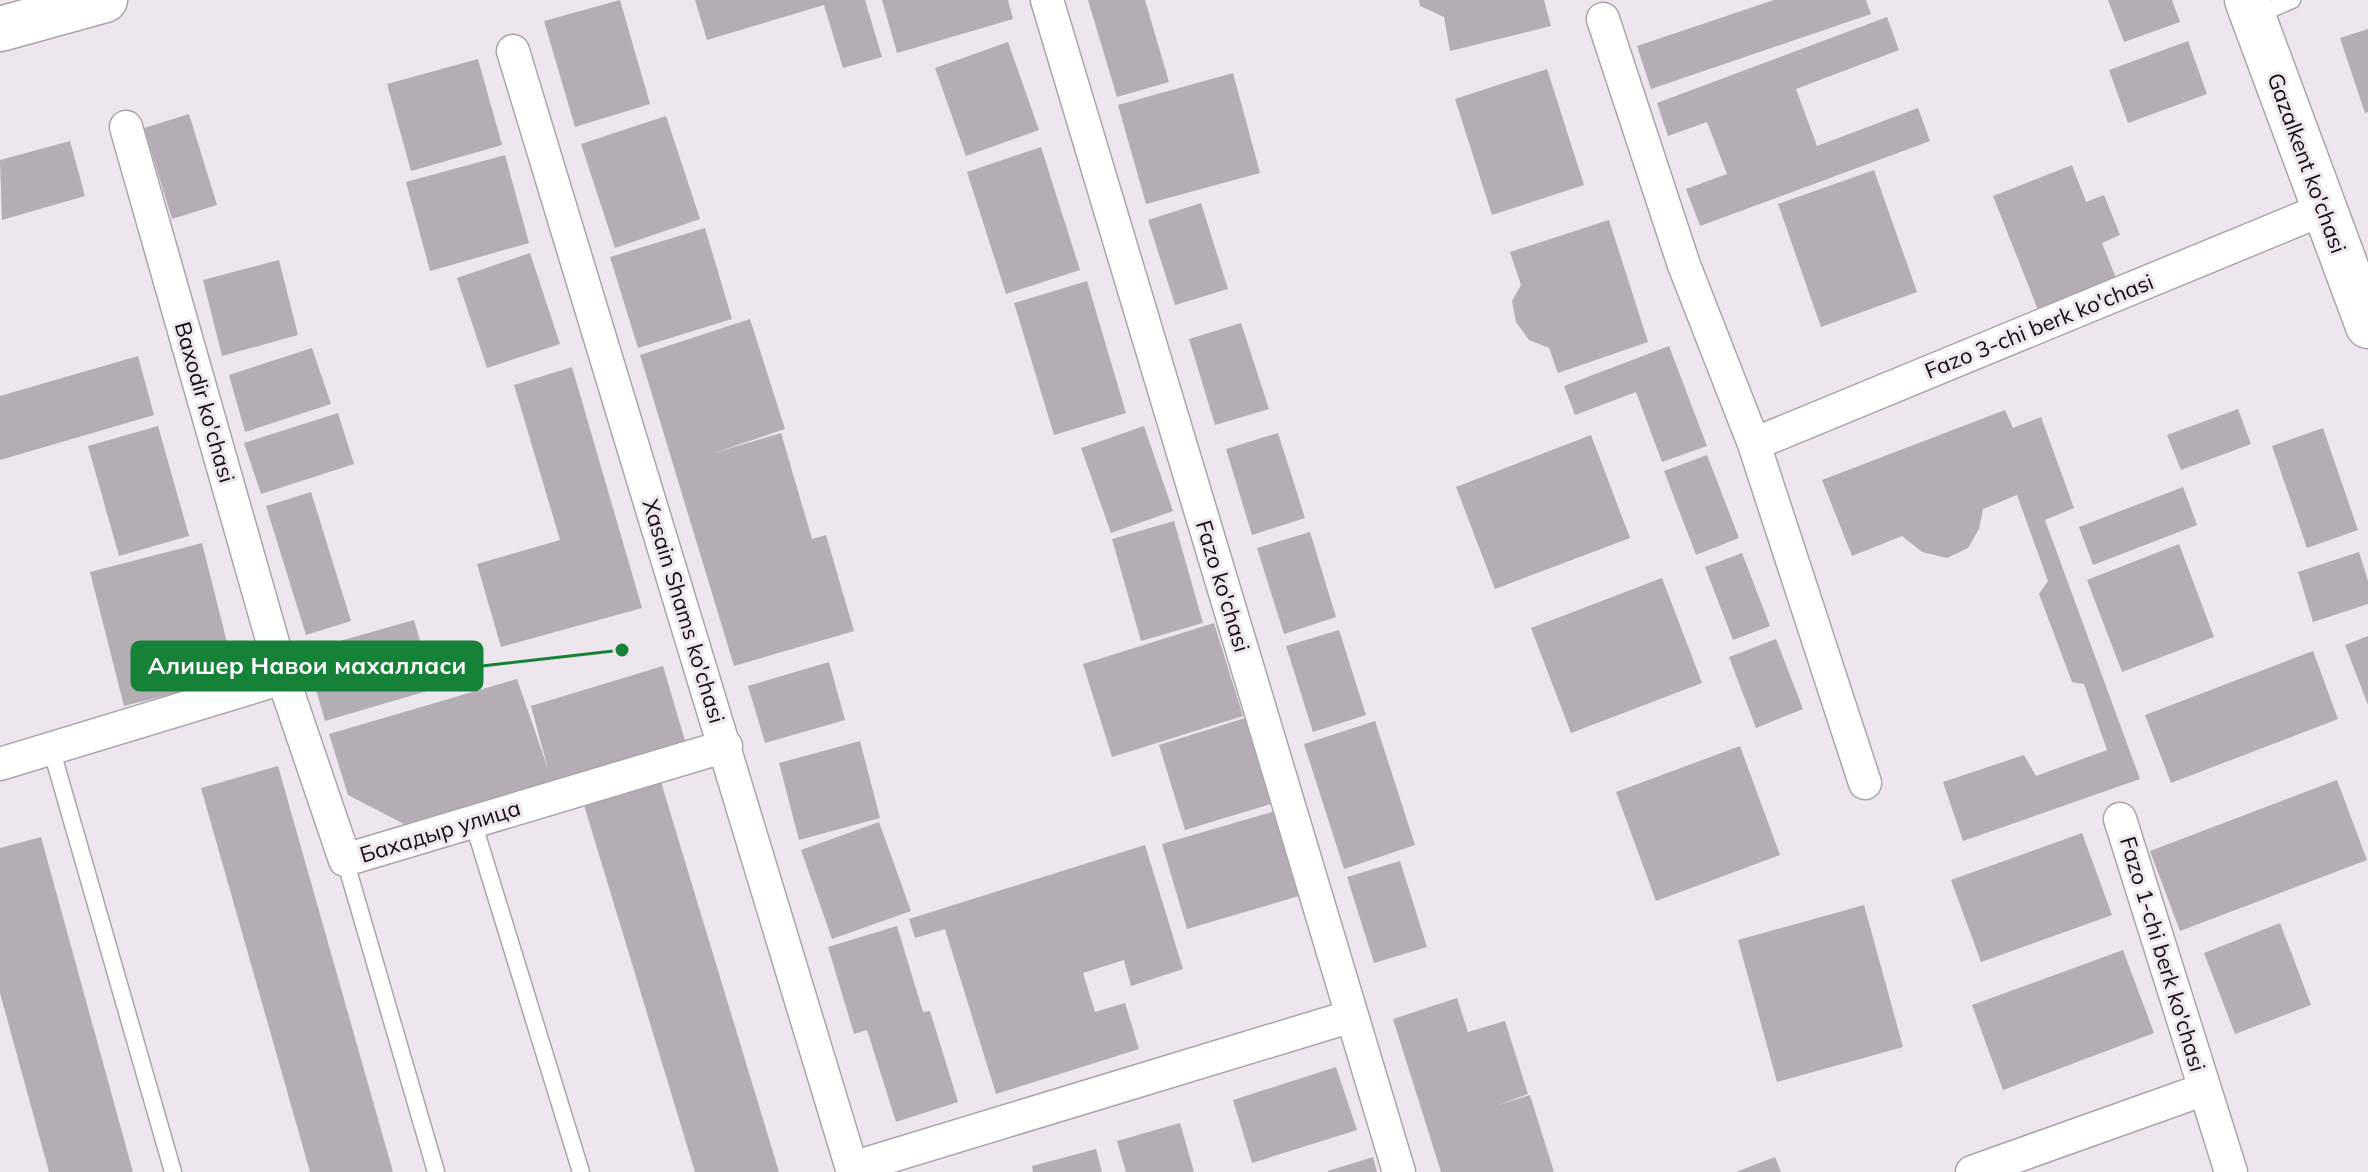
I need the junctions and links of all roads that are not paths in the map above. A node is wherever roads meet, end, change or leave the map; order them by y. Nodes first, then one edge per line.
1 (105, 0) edge
2 (1047, 0) edge
3 (2264, 6) edge
4 (1603, 19) dead end
5 (0, 29) edge
6 (513, 51) dead end
7 (126, 127) dead end
8 (2324, 209) junction
9 (2368, 326) edge
10 (1754, 444) junction
11 (283, 678) junction
12 (726, 746) junction
13 (51, 748) junction
14 (0, 764) edge
15 (1865, 783) dead end
16 (2120, 819) dead end
17 (477, 835) dead end
18 (345, 860) junction
19 (1352, 1016) junction
20 (2205, 1089) junction
21 (852, 1170) edge
22 (173, 1172) edge
23 (436, 1172) edge
24 (581, 1172) edge
25 (1399, 1172) edge
26 (1972, 1172) edge
27 (2231, 1172) edge

1 - 5 street
2 - 19 street, Fazo ko'chasi
3 - 8 street, Gazalkent ko'chasi
4 - 10 street
6 - 12 street, Xasain Shams ko'chasi
7 - 11 street, Baxodir ko'chasi
8 - 9 street, Gazalkent ko'chasi
8 - 10 street, Fazo 3-chi berk ko'chasi
10 - 15 street
11 - 13 street
11 - 18 street, Бахадыр улица
12 - 18 street, Бахадыр улица
12 - 21 street, Xasain Shams ko'chasi
13 - 14 street
13 - 22 lane
16 - 20 street, Fazo 1-chi berk ko'chasi
17 - 24 lane
18 - 23 lane
19 - 21 street
19 - 25 street, Fazo ko'chasi
20 - 26 street, Fazo 1-chi berk ko'chasi
20 - 27 street, Fazo 1-chi berk ko'chasi

